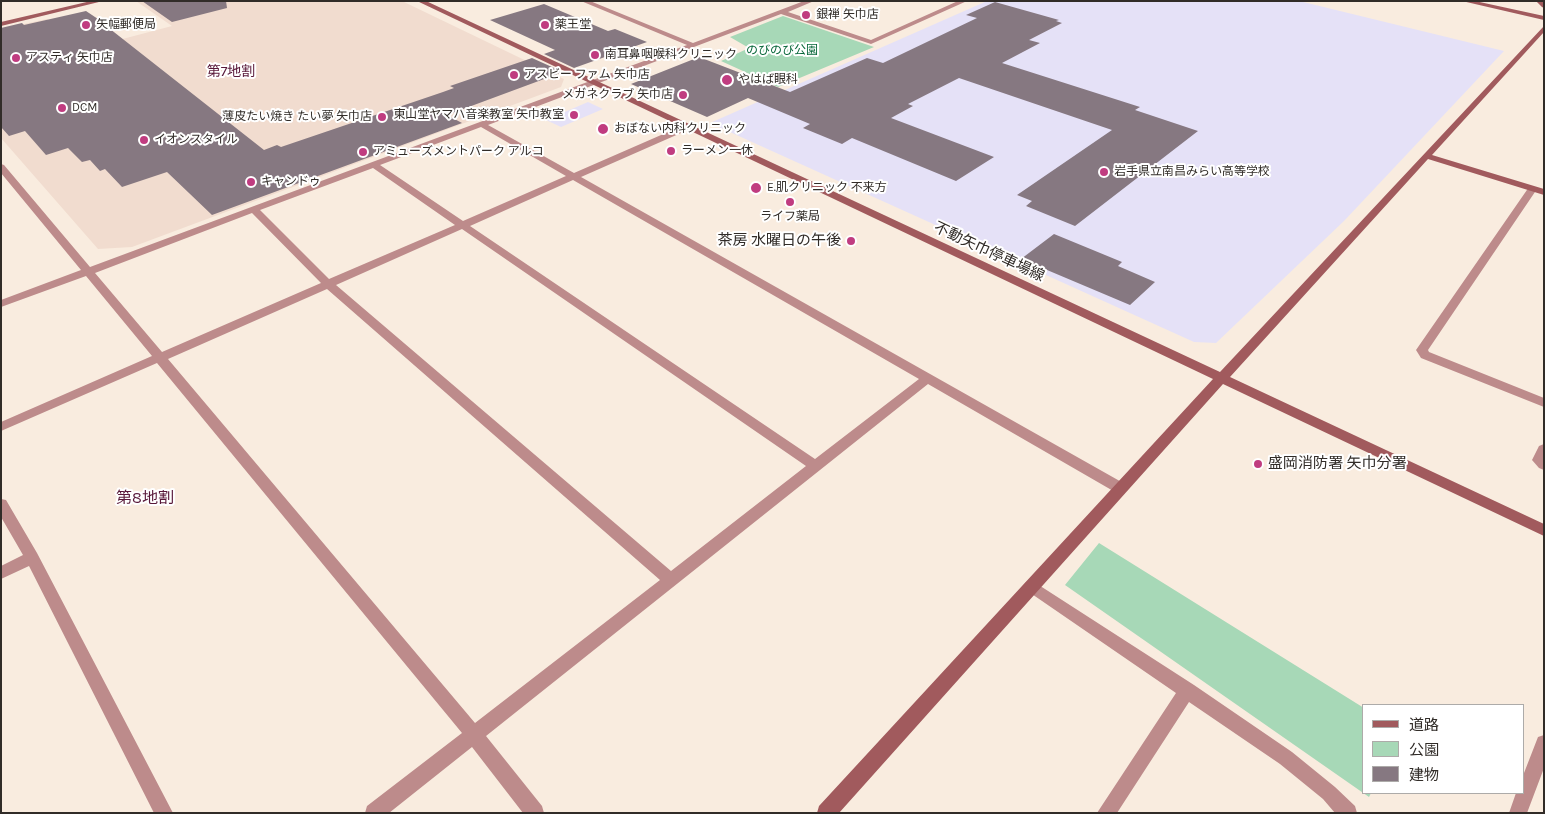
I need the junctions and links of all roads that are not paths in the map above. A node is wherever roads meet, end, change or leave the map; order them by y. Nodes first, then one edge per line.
1 (100, 1) edge
2 (420, 1) edge
3 (584, 1) edge
4 (811, 1) edge
5 (963, 1) edge
6 (1465, 1) edge
7 (1539, 1) edge
8 (1544, 6) edge
9 (781, 12) junction
10 (1544, 18) edge
11 (1, 24) edge
12 (1544, 28) edge
13 (693, 45) junction
14 (596, 82) junction
15 (483, 125) junction
16 (687, 126) junction
17 (1426, 156) junction
18 (374, 165) junction
19 (1, 167) edge
20 (573, 176) junction
21 (1532, 189) junction
22 (1544, 192) edge
23 (254, 210) junction
24 (462, 225) junction
25 (88, 272) junction
26 (327, 283) junction
27 (1, 304) edge
28 (159, 357) junction
29 (1223, 378) junction
30 (927, 379) junction
31 (1544, 403) edge
32 (1, 427) edge
33 (1544, 449) edge
34 (1544, 465) edge
35 (817, 467) junction
36 (1120, 488) junction
37 (1, 504) edge
38 (1544, 530) edge
39 (32, 557) junction
40 (1, 573) edge
41 (671, 580) junction
42 (1031, 586) junction
43 (1188, 690) junction
44 (473, 734) junction
45 (1544, 742) edge
46 (1525, 794) edge
47 (1525, 794) edge
48 (164, 813) edge
49 (374, 813) edge
50 (536, 813) edge
51 (826, 813) edge
52 (1106, 813) edge
53 (1348, 813) edge
54 (1518, 813) edge

1 - 11 street
2 - 14 street, 不動矢巾停車場線
3 - 13 street
4 - 9 street
5 - 9 street
6 - 10 street
7 - 8 street
9 - 13 street
12 - 17 street
13 - 14 street
14 - 15 street
14 - 16 street, 不動矢巾停車場線
15 - 18 street
15 - 20 street
16 - 20 street
16 - 29 street, 不動矢巾停車場線
17 - 21 street
17 - 29 street
18 - 23 street
18 - 24 street
19 - 25 street
20 - 24 street
20 - 30 street
21 - 22 street
21 - 31 street
23 - 25 street
23 - 26 street
24 - 26 street
24 - 35 street
25 - 27 street
25 - 28 street
26 - 28 street
26 - 41 street
28 - 32 street
28 - 44 street
29 - 36 street
29 - 38 street, 不動矢巾停車場線
30 - 35 street
30 - 36 street
33 - 34 street
35 - 41 street
36 - 42 street
37 - 39 street
39 - 40 street
39 - 48 street
41 - 44 street
42 - 43 street
42 - 51 street
43 - 52 street
43 - 53 street
44 - 49 street
44 - 50 street
45 - 47 street
46 - 54 street

